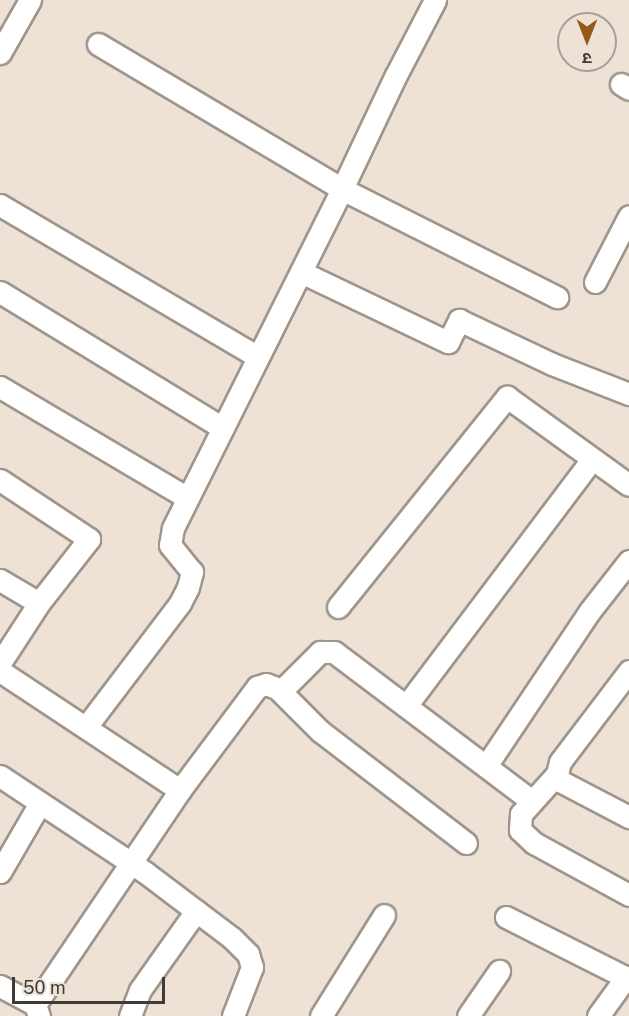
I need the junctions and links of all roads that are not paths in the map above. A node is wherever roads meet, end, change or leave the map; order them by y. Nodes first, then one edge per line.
1 (30, 0) edge
2 (435, 0) edge
3 (99, 44) dead end
4 (0, 53) edge
5 (342, 189) junction
6 (0, 205) edge
7 (629, 216) edge
8 (301, 272) junction
9 (595, 282) dead end
10 (0, 292) edge
11 (558, 297) dead end
12 (258, 357) junction
13 (0, 387) edge
14 (629, 394) edge
15 (223, 428) junction
16 (592, 459) junction
17 (0, 480) edge
18 (629, 485) edge
19 (188, 498) junction
20 (629, 561) edge
21 (0, 580) edge
22 (39, 603) junction
23 (338, 607) dead end
24 (0, 663) edge
25 (0, 671) edge
26 (629, 671) edge
27 (280, 690) junction
28 (620, 701) edge
29 (406, 706) junction
30 (86, 728) junction
31 (486, 766) junction
32 (557, 774) junction
33 (0, 776) edge
34 (180, 790) junction
35 (532, 801) junction
36 (40, 803) junction
37 (629, 817) edge
38 (466, 843) dead end
39 (132, 863) junction
40 (0, 872) edge
41 (629, 895) edge
42 (196, 911) junction
43 (384, 915) dead end
44 (506, 917) dead end
45 (499, 971) dead end
46 (627, 978) edge
47 (0, 986) edge
48 (37, 1010) edge
49 (130, 1016) edge
50 (233, 1016) edge
51 (321, 1016) edge
52 (468, 1016) edge
53 (598, 1016) edge

1 - 4 street
2 - 5 street
3 - 5 street
5 - 8 street
5 - 11 street
6 - 12 street
7 - 9 street
8 - 12 street
8 - 14 street
10 - 15 street
12 - 15 street
13 - 19 street
15 - 19 street
16 - 18 street
16 - 23 street
16 - 29 street
17 - 22 street
19 - 30 street
20 - 31 street
21 - 22 street
22 - 24 street
25 - 30 street
26 - 28 street
27 - 29 street
27 - 34 street
27 - 38 street
28 - 32 street
29 - 31 street
30 - 34 street
31 - 35 street
32 - 35 street
32 - 37 street
33 - 36 street
34 - 39 street
35 - 41 street
36 - 39 street
36 - 40 street
39 - 42 street
39 - 48 street
42 - 49 street
42 - 50 street
43 - 51 street
44 - 46 street
45 - 52 street
46 - 53 street
47 - 48 street

